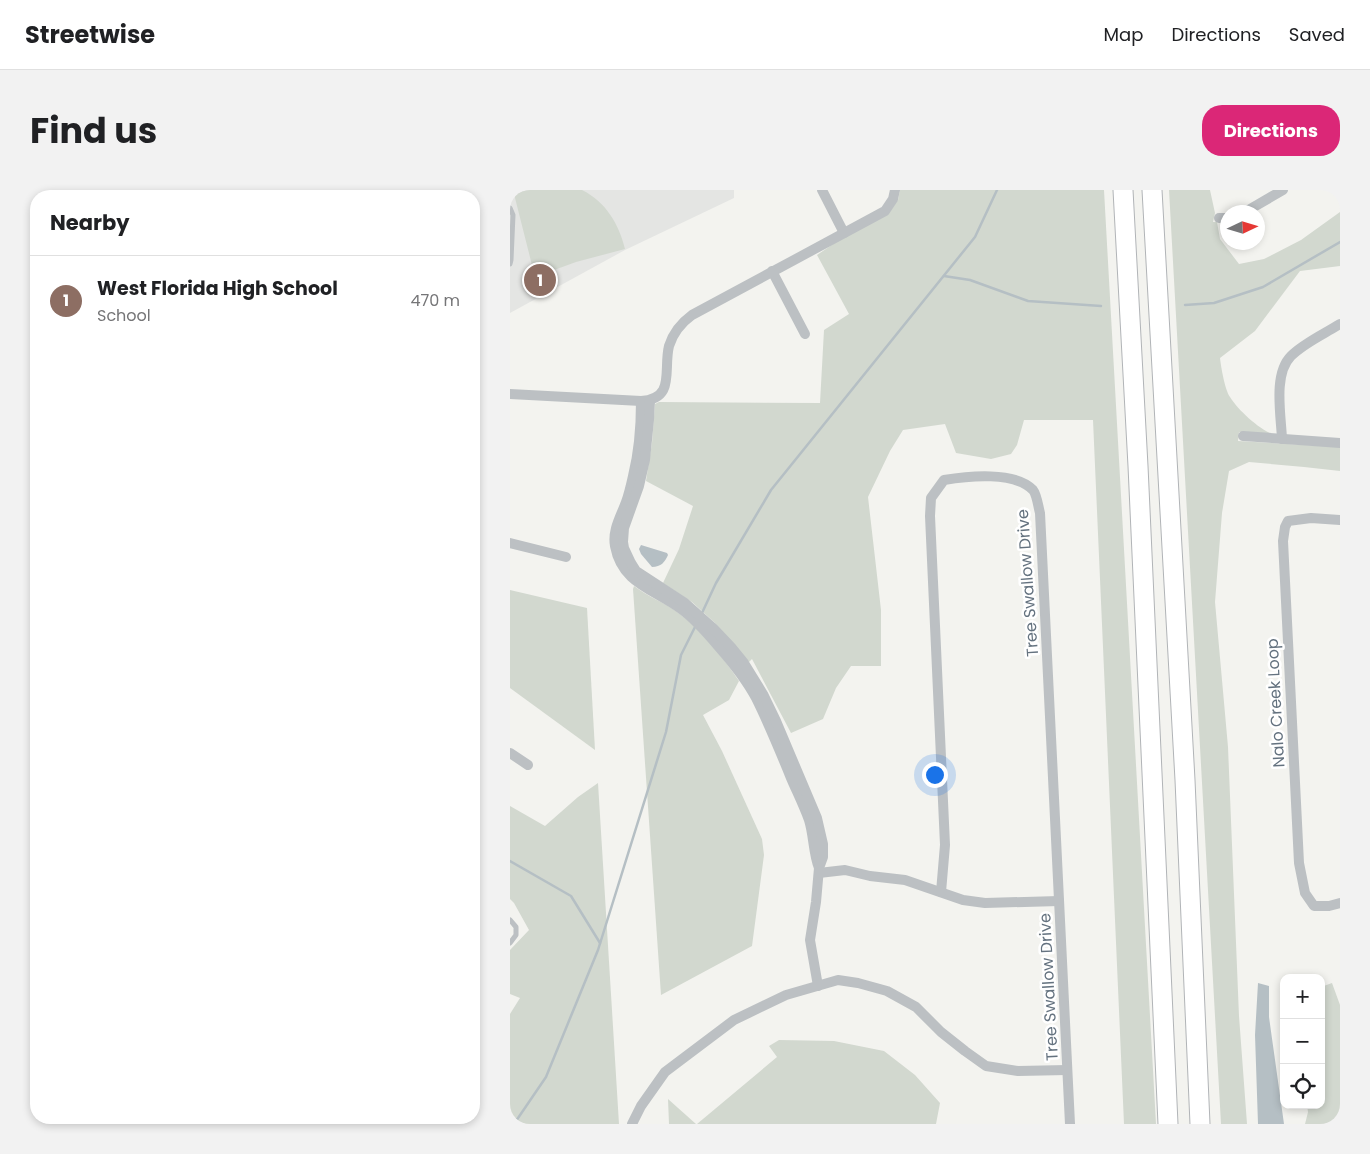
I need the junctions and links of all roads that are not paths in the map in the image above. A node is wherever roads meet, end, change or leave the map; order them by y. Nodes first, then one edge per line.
1 (822, 190) edge
2 (895, 190) edge
3 (1123, 190) edge
4 (1152, 190) edge
5 (1282, 190) edge
6 (1257, 205) edge
7 (510, 208) edge
8 (844, 233) junction
9 (510, 264) edge
10 (772, 271) junction
11 (1340, 324) edge
12 (805, 334) dead end
13 (510, 394) edge
14 (645, 401) junction
15 (1243, 436) dead end
16 (1282, 439) junction
17 (1340, 442) edge
18 (1340, 520) edge
19 (510, 543) edge
20 (566, 557) dead end
21 (510, 754) edge
22 (528, 765) dead end
23 (819, 870) junction
24 (941, 892) junction
25 (1059, 902) junction
26 (1340, 903) edge
27 (510, 920) edge
28 (510, 943) edge
29 (818, 986) junction
30 (1067, 1070) junction
31 (632, 1124) edge
32 (1070, 1124) edge
33 (1168, 1124) edge
34 (1200, 1124) edge

1 - 8 street
2 - 8 street
3 - 33 highway
4 - 34 highway
5 - 6 street
7 - 9 lane
8 - 10 street
10 - 12 street
10 - 14 street
11 - 16 street
13 - 14 street
14 - 23 street
15 - 16 street
16 - 17 street
18 - 26 street, Nalo Creek Loop
19 - 20 street
21 - 22 street
23 - 24 street
23 - 29 street
24 - 25 street
24 - 25 street, Tree Swallow Drive
25 - 30 street, Tree Swallow Drive
27 - 28 lane
29 - 30 street
29 - 31 street
30 - 32 street, Tree Swallow Drive

